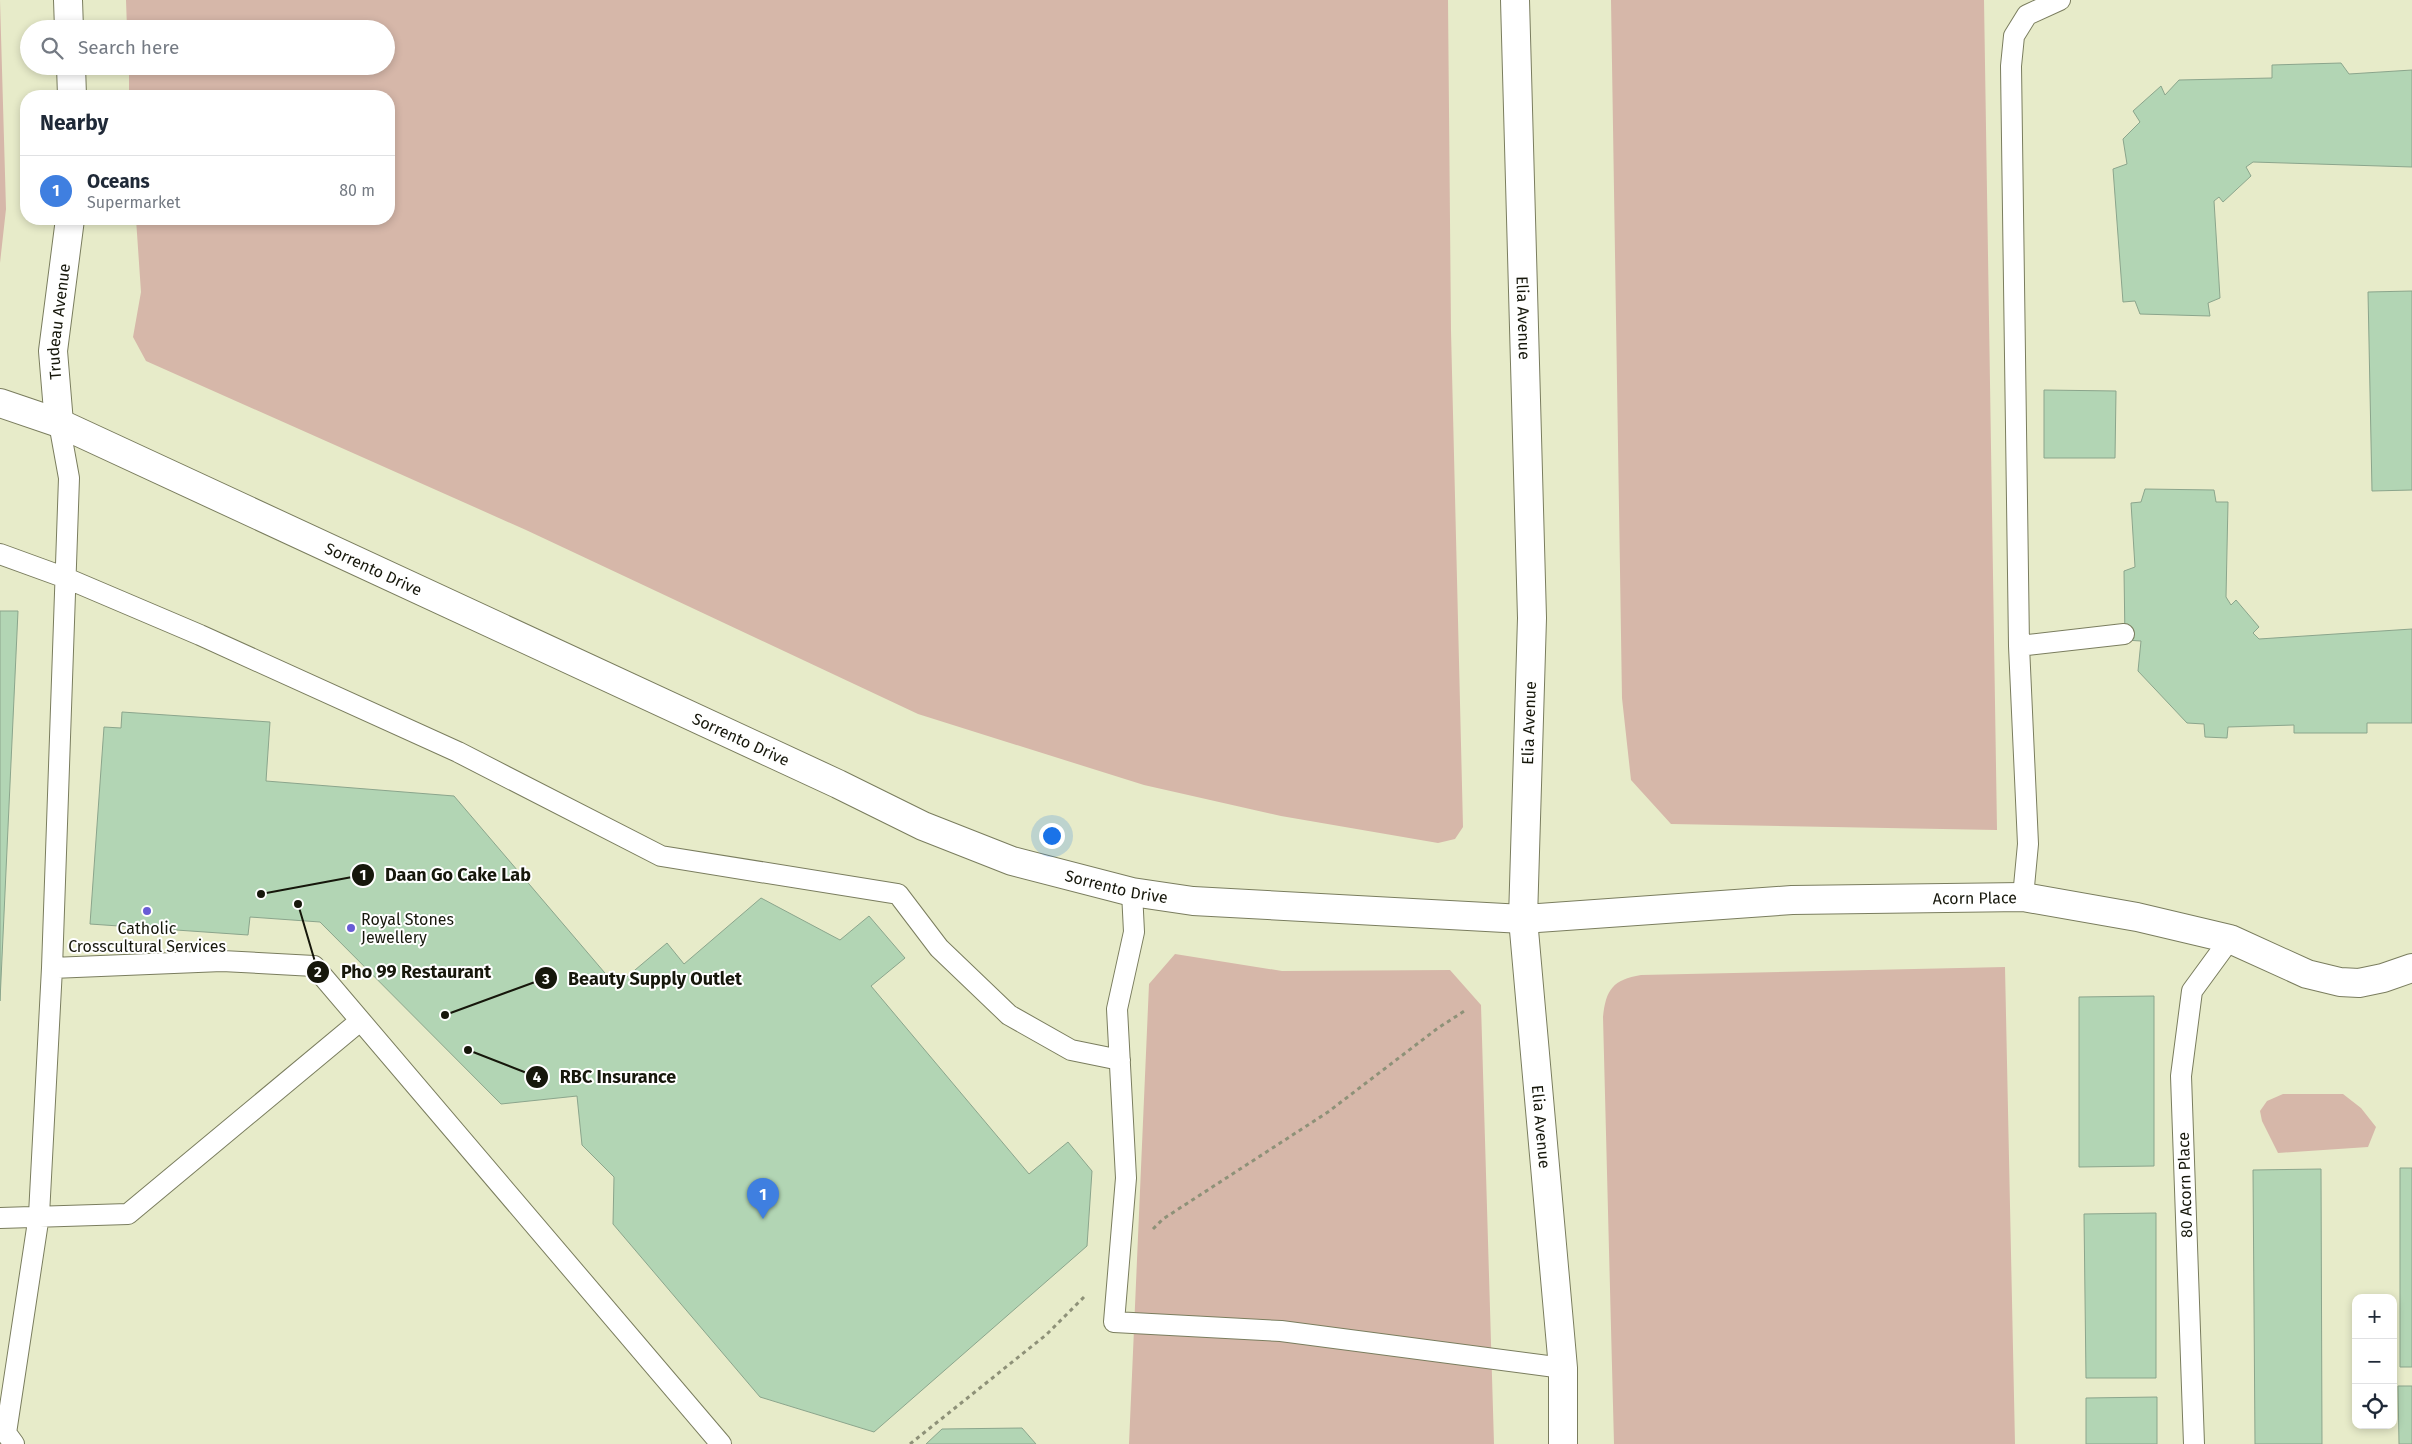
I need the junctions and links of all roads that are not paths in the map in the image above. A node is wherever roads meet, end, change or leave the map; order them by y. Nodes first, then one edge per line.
1 (68, 0) edge
2 (1515, 0) edge
3 (2060, 0) edge
4 (69, 20) edge
5 (71, 75) edge
6 (72, 90) edge
7 (69, 225) edge
8 (0, 403) edge
9 (59, 423) junction
10 (0, 554) edge
11 (66, 578) junction
12 (2124, 634) dead end
13 (2019, 646) junction
14 (1132, 892) junction
15 (2023, 897) junction
16 (1523, 919) junction
17 (2230, 938) junction
18 (52, 968) junction
19 (2412, 968) edge
20 (360, 1021) junction
21 (1120, 1060) junction
22 (39, 1216) junction
23 (0, 1218) edge
24 (1562, 1368) junction
25 (7, 1436) edge
26 (721, 1444) edge
27 (1563, 1444) edge
28 (2194, 1444) edge

1 - 4 street
2 - 16 street, Elia Avenue
3 - 13 lane
5 - 6 street
7 - 9 street, Trudeau Avenue
8 - 9 street, Sorrento Drive
9 - 11 lane
9 - 14 street, Sorrento Drive
10 - 11 lane
11 - 18 lane
11 - 21 lane
12 - 13 lane
13 - 15 lane
14 - 16 street, Sorrento Drive
14 - 21 lane
15 - 16 street, Acorn Place
15 - 17 street, Acorn Place
16 - 24 street, Elia Avenue
17 - 19 street, Acorn Place
17 - 28 lane, 80 Acorn Place
18 - 20 lane
18 - 22 lane
20 - 22 lane
20 - 26 lane
21 - 24 lane
22 - 23 lane
22 - 25 lane
24 - 27 street, Elia Avenue

